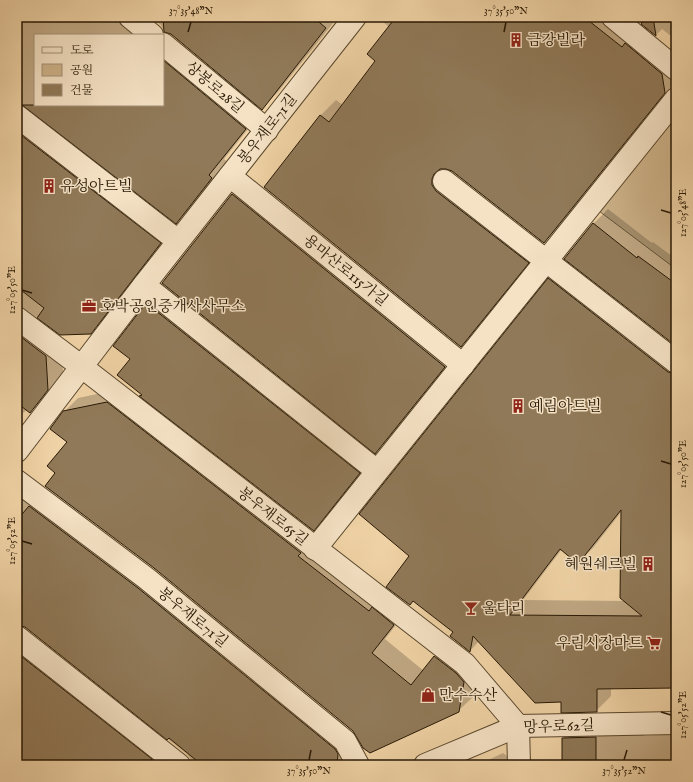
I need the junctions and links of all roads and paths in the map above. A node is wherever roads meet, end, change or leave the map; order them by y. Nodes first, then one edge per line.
1 (130, 17) edge
2 (355, 17) edge
3 (613, 17) edge
4 (151, 34) edge
5 (164, 45) edge
6 (676, 69) edge
7 (676, 99) edge
8 (17, 116) edge
9 (267, 130) junction
10 (230, 176) junction
11 (444, 181) dead end
12 (178, 241) junction
13 (547, 260) junction
14 (144, 286) junction
15 (17, 318) edge
16 (676, 362) edge
17 (463, 365) junction
18 (82, 367) junction
19 (17, 451) edge
20 (377, 471) junction
21 (17, 481) edge
22 (315, 549) junction
23 (17, 637) edge
24 (676, 723) edge
25 (518, 726) junction
26 (179, 765) edge
27 (358, 765) edge
28 (425, 765) edge
29 (519, 765) edge

1 - 4 street
2 - 9 street, 봉우재로71길
3 - 6 street
5 - 9 street, 상봉로28길
7 - 13 street
8 - 12 street
9 - 10 street, 봉우재로71길
10 - 12 street, 봉우재로71길
10 - 17 street, 용마산로115가길
11 - 13 street
12 - 14 street, 봉우재로71길
13 - 16 street
13 - 17 street
14 - 18 street, 봉우재로71길
14 - 20 street
15 - 18 street, 봉우재로65길
17 - 20 street
18 - 19 street, 봉우재로71길
18 - 22 street, 봉우재로65길
20 - 22 street
21 - 27 street, 봉우재로71길
22 - 25 street, 봉우재로65길
23 - 26 street
24 - 25 street, 망우로62길
25 - 28 street, 망우로62길
25 - 29 street

